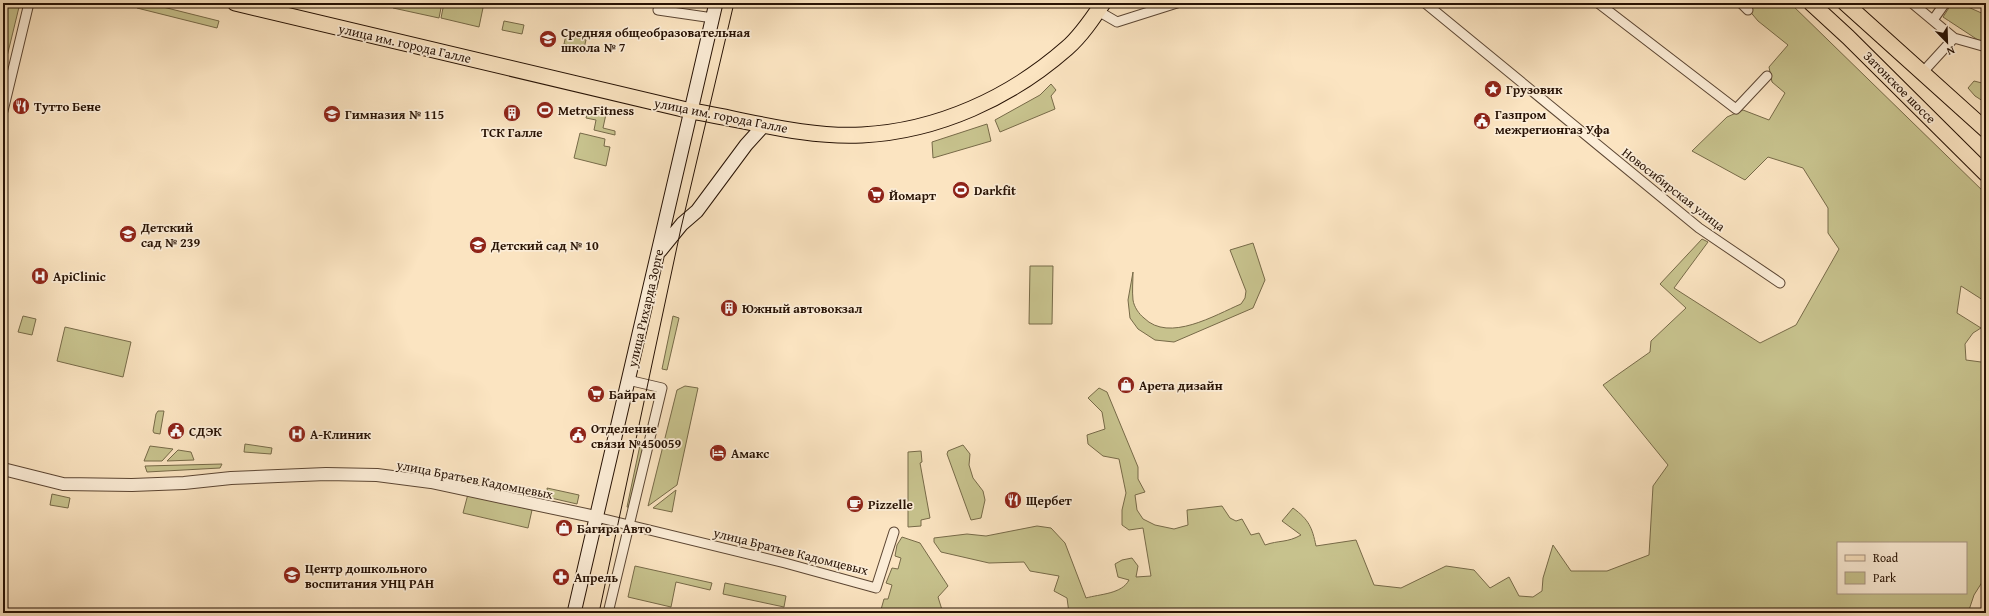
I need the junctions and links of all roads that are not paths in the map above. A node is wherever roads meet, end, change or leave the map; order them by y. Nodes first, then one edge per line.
1 (29, 3) edge
2 (235, 3) edge
3 (660, 3) edge
4 (716, 3) edge
5 (1177, 3) edge
6 (1425, 3) edge
7 (1598, 3) edge
8 (1741, 3) edge
9 (1811, 3) edge
10 (1845, 3) edge
11 (1912, 3) edge
12 (1945, 3) edge
13 (1101, 7) edge
14 (1748, 10) dead end
15 (713, 18) junction
16 (1933, 20) junction
17 (1954, 38) junction
18 (1986, 47) edge
19 (1922, 73) junction
20 (1767, 76) dead end
21 (3, 111) edge
22 (691, 111) junction
23 (764, 126) junction
24 (1986, 130) edge
25 (1986, 174) edge
26 (658, 254) junction
27 (1780, 284) dead end
28 (628, 380) junction
29 (3, 469) edge
30 (596, 517) junction
31 (628, 526) junction
32 (894, 532) dead end
33 (574, 613) edge
34 (608, 613) edge

1 - 21 street
2 - 22 main road, улица им. города Галле
3 - 15 street
4 - 15 main road, улица Рихарда Зорге
5 - 13 street
6 - 27 street, Новосибирская улица
7 - 20 street
8 - 14 street
9 - 25 main road, Затонское шоссе
10 - 19 main road, Затонское шоссе
11 - 16 street
12 - 16 street
13 - 23 main road, улица им. города Галле
15 - 22 main road, улица Рихарда Зорге
16 - 17 street
17 - 18 street
17 - 19 street
19 - 24 main road, Затонское шоссе
22 - 23 main road, улица им. города Галле
22 - 26 main road, улица Рихарда Зорге
23 - 26 main road
26 - 28 main road, улица Рихарда Зорге
28 - 30 main road, улица Рихарда Зорге
28 - 31 street
29 - 30 street, улица Братьев Кадомцевых
30 - 31 street, улица Братьев Кадомцевых
30 - 33 main road, улица Рихарда Зорге
31 - 32 street, улица Братьев Кадомцевых
31 - 34 street

